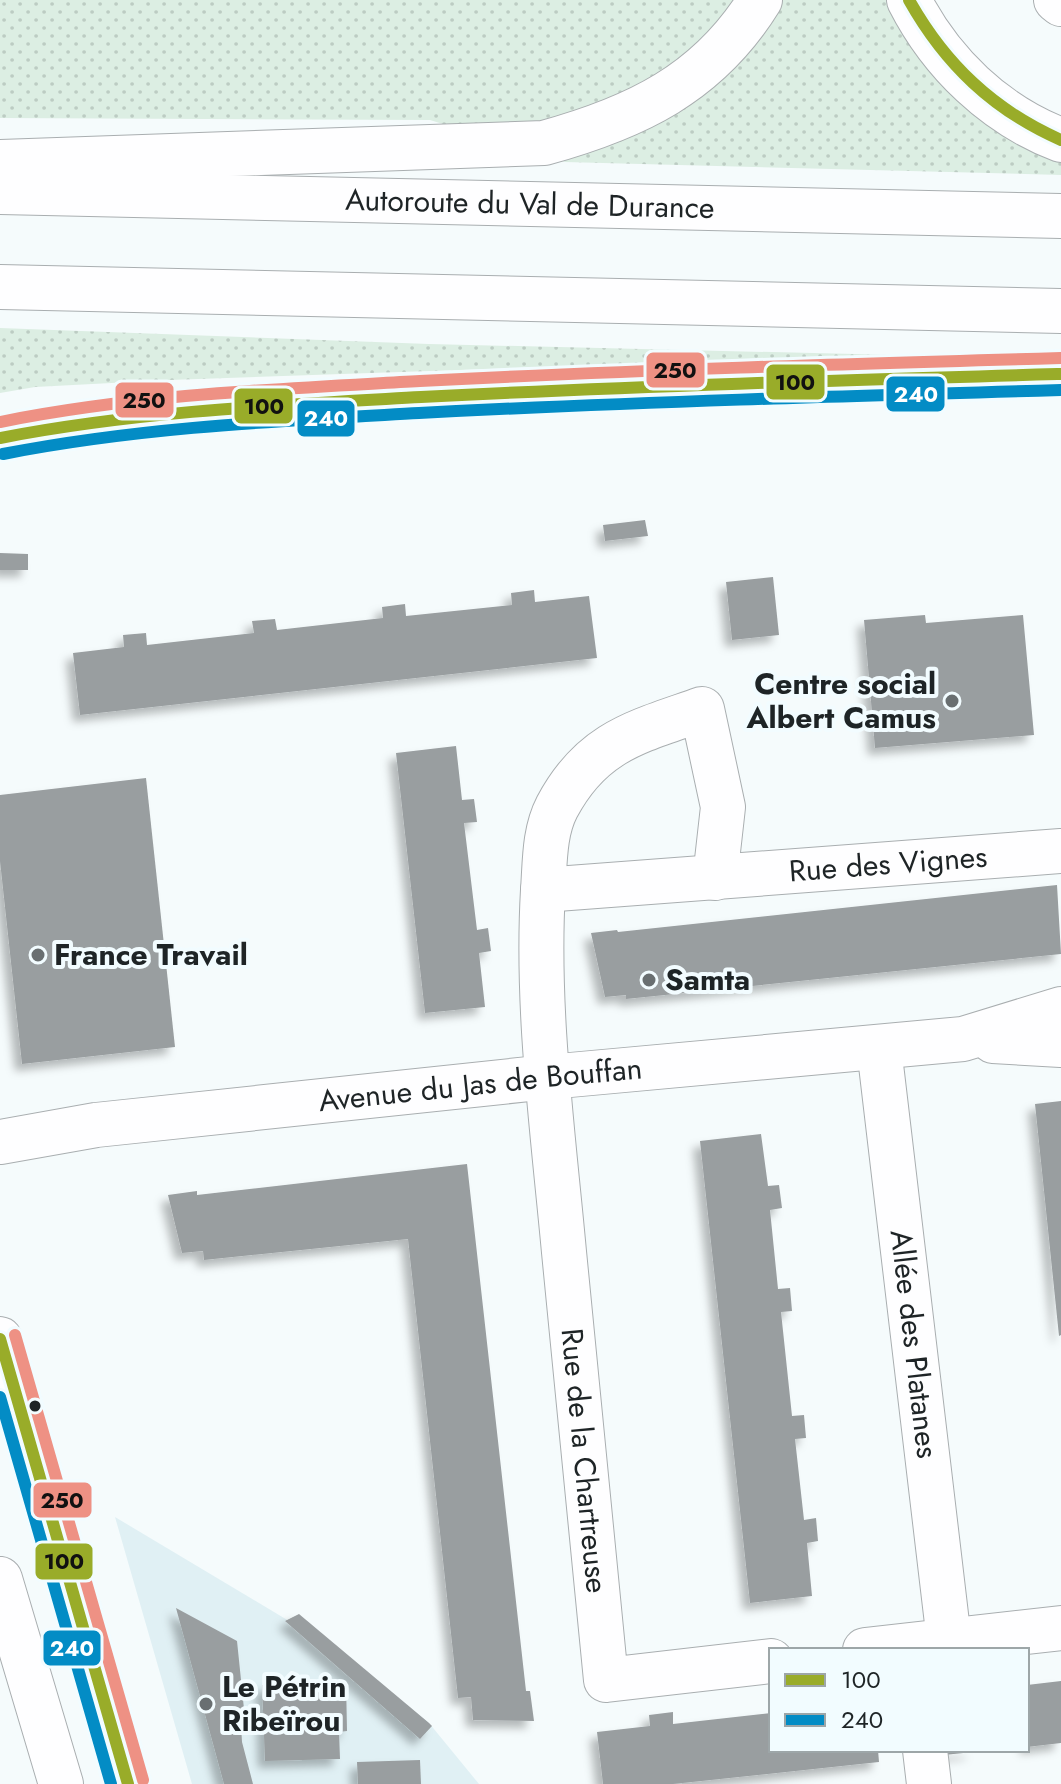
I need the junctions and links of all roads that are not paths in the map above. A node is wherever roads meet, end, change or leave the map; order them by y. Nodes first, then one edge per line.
1 (760, 0) edge
2 (909, 0) edge
3 (1056, 0) edge
4 (1061, 4) edge
5 (1061, 140) edge
6 (0, 162) edge
7 (0, 192) edge
8 (1061, 216) edge
9 (0, 287) edge
10 (1061, 311) edge
11 (1061, 374) edge
12 (0, 438) edge
13 (1061, 851) edge
14 (715, 878) junction
15 (543, 890) junction
16 (1061, 1009) edge
17 (963, 1039) junction
18 (1061, 1045) edge
19 (879, 1048) junction
20 (548, 1077) junction
21 (0, 1142) edge
22 (0, 1339) edge
23 (0, 1579) edge
24 (1061, 1628) edge
25 (947, 1645) edge
26 (898, 1648) edge
27 (769, 1661) edge
28 (925, 1752) edge
29 (61, 1784) edge
30 (128, 1784) edge
31 (929, 1784) edge

1 - 6 main road
2 - 5 main road
3 - 4 main road
7 - 8 main road, Autoroute du Val de Durance
9 - 10 main road
11 - 12 main road
13 - 14 main road, Rue des Vignes
14 - 15 main road, Rue des Vignes
14 - 15 main road
15 - 20 main road
16 - 17 main road, Avenue du Jas de Bouffan
17 - 18 main road, Avenue du Jas de Bouffan
17 - 19 main road, Avenue du Jas de Bouffan
19 - 20 main road, Avenue du Jas de Bouffan
19 - 25 main road, Allée des Platanes
20 - 21 main road, Avenue du Jas de Bouffan
20 - 27 main road, Rue de la Chartreuse
22 - 30 main road
23 - 29 main road
24 - 25 main road
25 - 26 main road
28 - 31 main road

